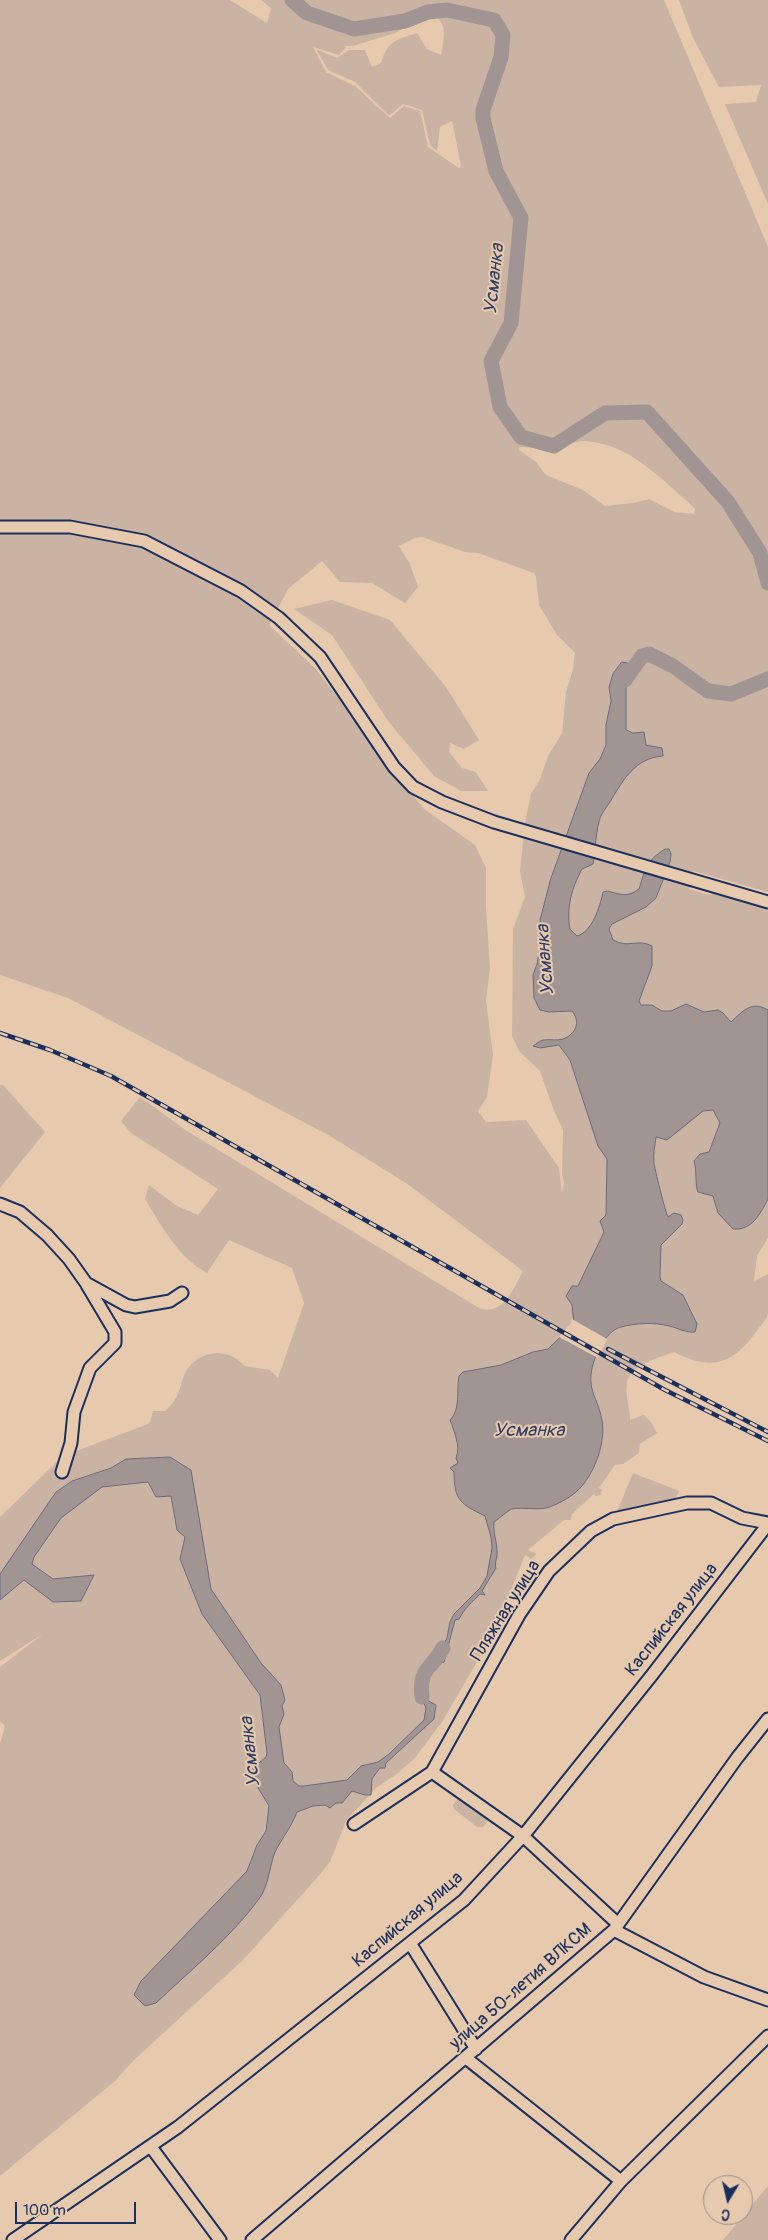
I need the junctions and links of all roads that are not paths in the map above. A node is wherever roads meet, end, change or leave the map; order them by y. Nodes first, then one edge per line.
1 (0, 527) edge
2 (768, 902) edge
3 (0, 1204) edge
4 (86, 1283) junction
5 (182, 1293) dead end
6 (62, 1472) dead end
7 (768, 1523) edge
8 (768, 1719) edge
9 (432, 1772) junction
10 (354, 1824) dead end
11 (523, 1836) junction
12 (616, 1927) junction
13 (410, 1943) junction
14 (768, 2000) edge
15 (768, 2036) edge
16 (476, 2050) junction
17 (466, 2058) junction
18 (151, 2147) junction
19 (621, 2182) junction
20 (13, 2240) edge
21 (220, 2240) edge
22 (252, 2240) edge
23 (571, 2240) edge

1 - 2 street
3 - 4 street
4 - 5 street
4 - 6 street
7 - 9 street, Пляжная улица
7 - 11 street, Каспийская улица
8 - 12 street, улица 50-летия ВЛКСМ
9 - 10 street, Пляжная улица
9 - 11 street
11 - 12 street
11 - 13 street, Каспийская улица
12 - 14 street
12 - 16 street, улица 50-летия ВЛКСМ
13 - 16 street
13 - 18 street, Каспийская улица
15 - 19 street
16 - 17 street, улица 50-летия ВЛКСМ
17 - 19 street
17 - 22 street, улица 50-летия ВЛКСМ
18 - 20 street, Каспийская улица
18 - 21 street
19 - 23 street

